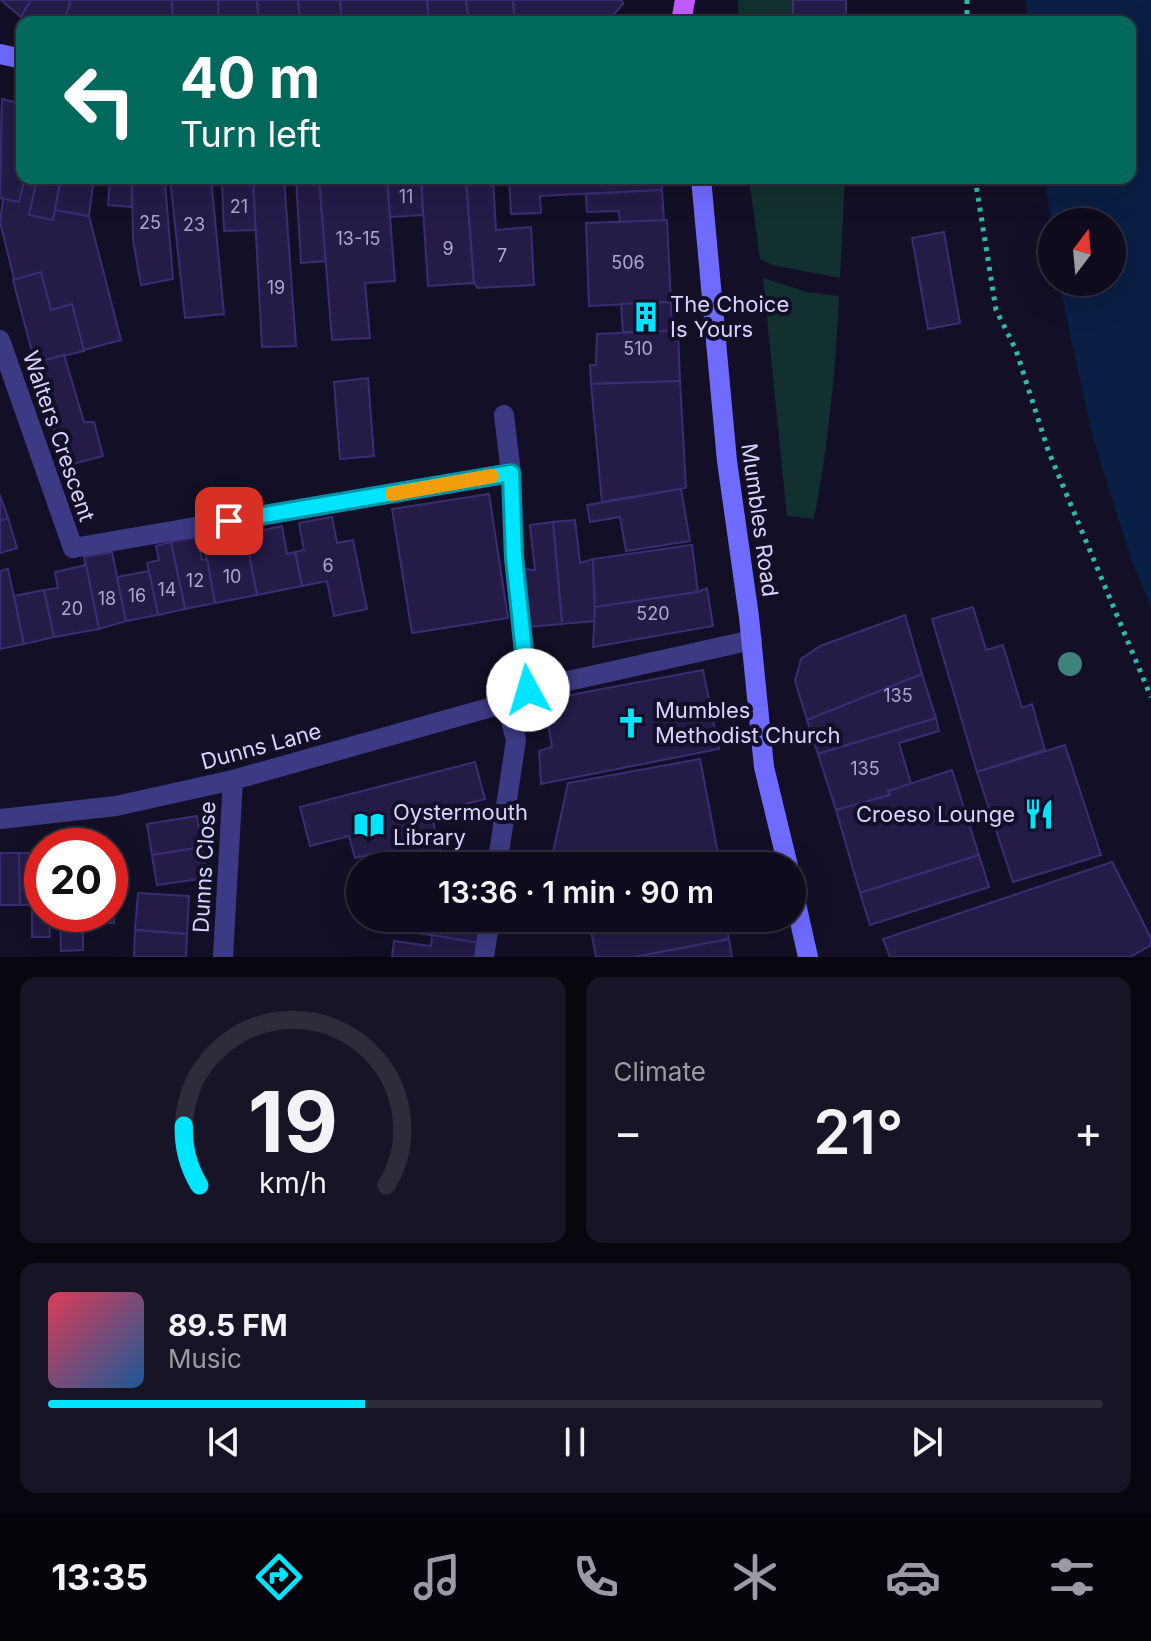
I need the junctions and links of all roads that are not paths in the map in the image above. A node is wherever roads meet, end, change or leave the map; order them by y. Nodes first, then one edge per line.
1 (702, 184) edge
2 (0, 340) edge
3 (504, 415) dead end
4 (511, 473) junction
5 (752, 640) junction
6 (528, 690) junction
7 (506, 703) junction
8 (233, 780) junction
9 (0, 819) edge
10 (499, 852) edge
11 (785, 852) edge
12 (488, 932) edge
13 (802, 932) edge
14 (223, 957) edge
15 (484, 957) edge
16 (808, 957) edge

1 - 5 main road, Mumbles Road
2 - 4 street, Walters Crescent
3 - 4 street
4 - 6 street
5 - 6 street, Dunns Lane
5 - 11 main road, Mumbles Road
6 - 7 street, Dunns Lane
7 - 8 street, Dunns Lane
7 - 10 street
8 - 9 street, Dunns Lane
8 - 14 street, Dunns Close
12 - 15 street
13 - 16 main road

